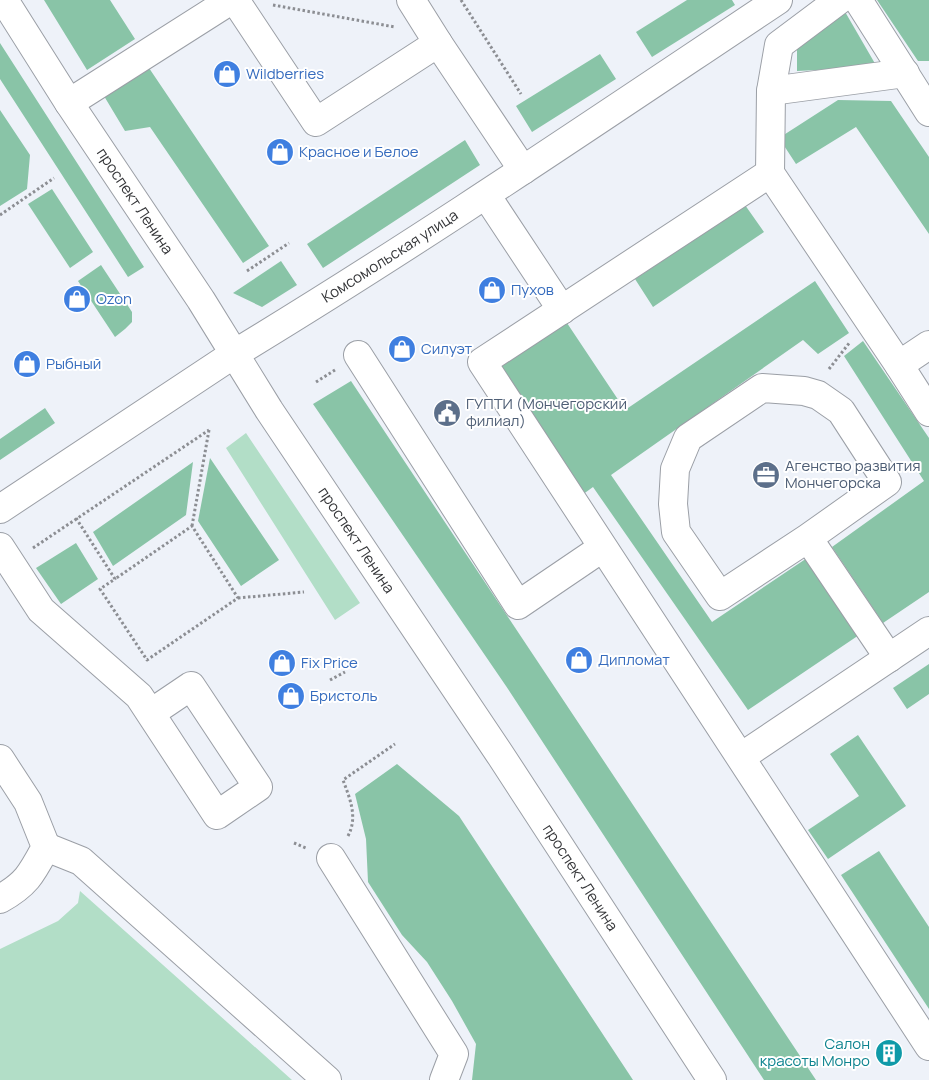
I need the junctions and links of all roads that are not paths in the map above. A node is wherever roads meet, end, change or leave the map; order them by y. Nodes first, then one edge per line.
1 (4, 0) edge
2 (231, 0) edge
3 (235, 0) edge
4 (411, 0) edge
5 (778, 0) edge
6 (839, 0) edge
7 (858, 0) edge
8 (435, 38) junction
9 (905, 72) junction
10 (771, 91) junction
11 (69, 103) junction
12 (929, 112) edge
13 (523, 170) junction
14 (770, 173) junction
15 (486, 195) junction
16 (562, 310) junction
17 (929, 345) edge
18 (234, 354) junction
19 (358, 355) dead end
20 (899, 365) junction
21 (929, 412) edge
22 (0, 510) edge
23 (808, 538) junction
24 (602, 548) junction
25 (5, 555) edge
26 (929, 631) edge
27 (889, 658) junction
28 (151, 713) dead end
29 (741, 757) junction
30 (0, 759) edge
31 (46, 847) junction
32 (331, 858) road end
33 (0, 899) edge
34 (929, 1046) edge
35 (327, 1080) edge
36 (444, 1080) edge
37 (712, 1080) edge

1 - 11 main road, проспект Ленина
2 - 11 main road
3 - 8 main road
4 - 8 main road
5 - 13 main road, Комсомольская улица
6 - 10 main road
7 - 9 main road
8 - 13 main road
9 - 10 main road
9 - 12 main road
10 - 14 main road
11 - 18 main road, проспект Ленина
13 - 15 main road, Комсомольская улица
14 - 16 main road
14 - 20 main road
15 - 16 main road
15 - 18 main road, Комсомольская улица
16 - 24 main road
17 - 20 main road
18 - 22 main road, Комсомольская улица
18 - 37 main road, проспект Ленина
19 - 24 main road
20 - 21 main road
23 - 23 main road
23 - 27 main road
24 - 29 main road
25 - 28 main road
26 - 27 main road
27 - 29 main road
29 - 34 main road
30 - 31 main road
31 - 33 main road
31 - 35 main road
32 - 36 main road

